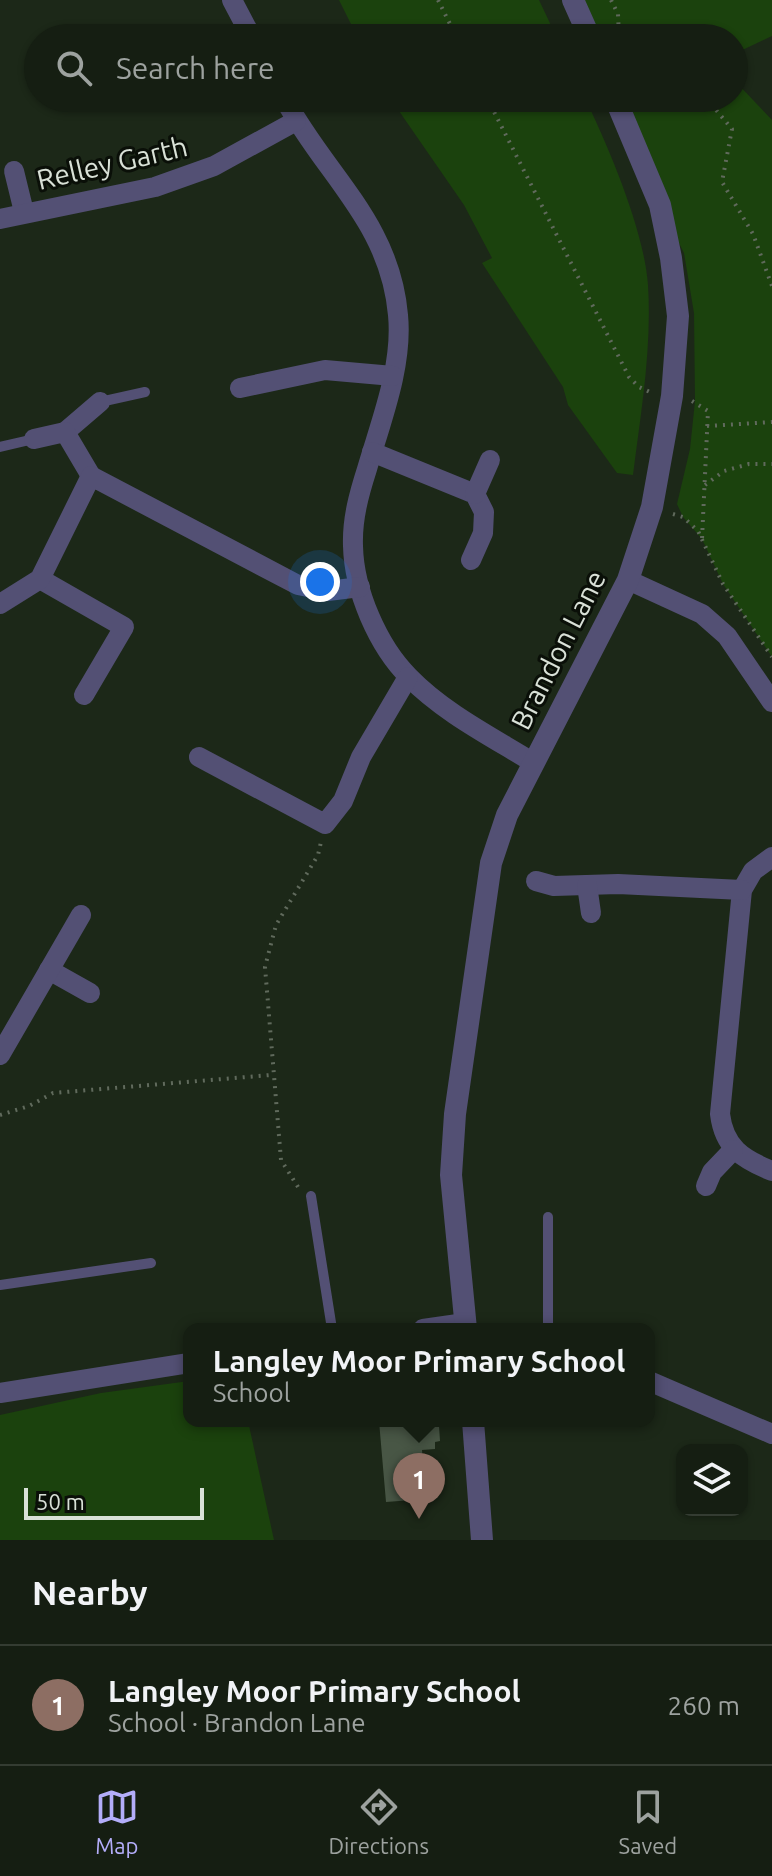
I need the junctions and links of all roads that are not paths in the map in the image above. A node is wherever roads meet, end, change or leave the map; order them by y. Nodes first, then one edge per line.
1 (232, 0) edge
2 (573, 0) edge
3 (245, 24) edge
4 (584, 24) edge
5 (291, 112) edge
6 (621, 112) edge
7 (296, 121) junction
8 (14, 171) dead end
9 (24, 212) junction
10 (0, 219) edge
11 (393, 376) junction
12 (240, 388) dead end
13 (145, 392) dead end
14 (100, 402) joint
15 (65, 432) junction
16 (34, 439) joint
17 (0, 447) edge
18 (372, 452) junction
19 (490, 460) dead end
20 (91, 476) junction
21 (475, 494) junction
22 (471, 560) dead end
23 (40, 579) junction
24 (628, 580) junction
25 (360, 587) junction
26 (0, 604) edge
27 (408, 677) junction
28 (84, 695) dead end
29 (772, 702) edge
30 (199, 757) dead end
31 (534, 763) junction
32 (772, 857) edge
33 (536, 881) dead end
34 (587, 885) junction
35 (742, 890) junction
36 (591, 913) dead end
37 (81, 915) dead end
38 (49, 970) junction
39 (90, 993) dead end
40 (0, 1055) edge
41 (733, 1150) junction
42 (772, 1171) edge
43 (706, 1186) dead end
44 (311, 1196) road end
45 (548, 1217) dead end
46 (151, 1263) dead end
47 (0, 1285) edge
48 (331, 1323) edge
49 (465, 1323) edge
50 (548, 1323) edge
51 (183, 1364) edge
52 (655, 1384) edge
53 (0, 1393) edge
54 (473, 1427) edge
55 (772, 1434) edge
56 (482, 1540) edge

1 - 3 street
2 - 4 street
5 - 7 street
6 - 24 street, Brandon Lane
7 - 9 street, Relley Garth
7 - 11 street
8 - 9 street, Relley Garth
9 - 10 street, Relley Garth
11 - 12 street
11 - 18 street
13 - 14 lane
14 - 15 street
15 - 16 street
15 - 20 street
16 - 17 lane
18 - 21 street
18 - 25 street
19 - 21 street
20 - 23 street
20 - 25 street
21 - 22 street
23 - 26 street
23 - 28 street
24 - 29 street
24 - 31 street, Brandon Lane
25 - 27 street
27 - 30 street
27 - 31 street
31 - 49 street, Brandon Lane
32 - 35 street
33 - 34 street
34 - 35 street
34 - 36 street
35 - 41 street
37 - 38 street
38 - 39 street
38 - 40 street
41 - 42 street
41 - 43 street
44 - 48 lane
45 - 50 lane
46 - 47 lane
51 - 53 street
52 - 55 street
54 - 56 street

